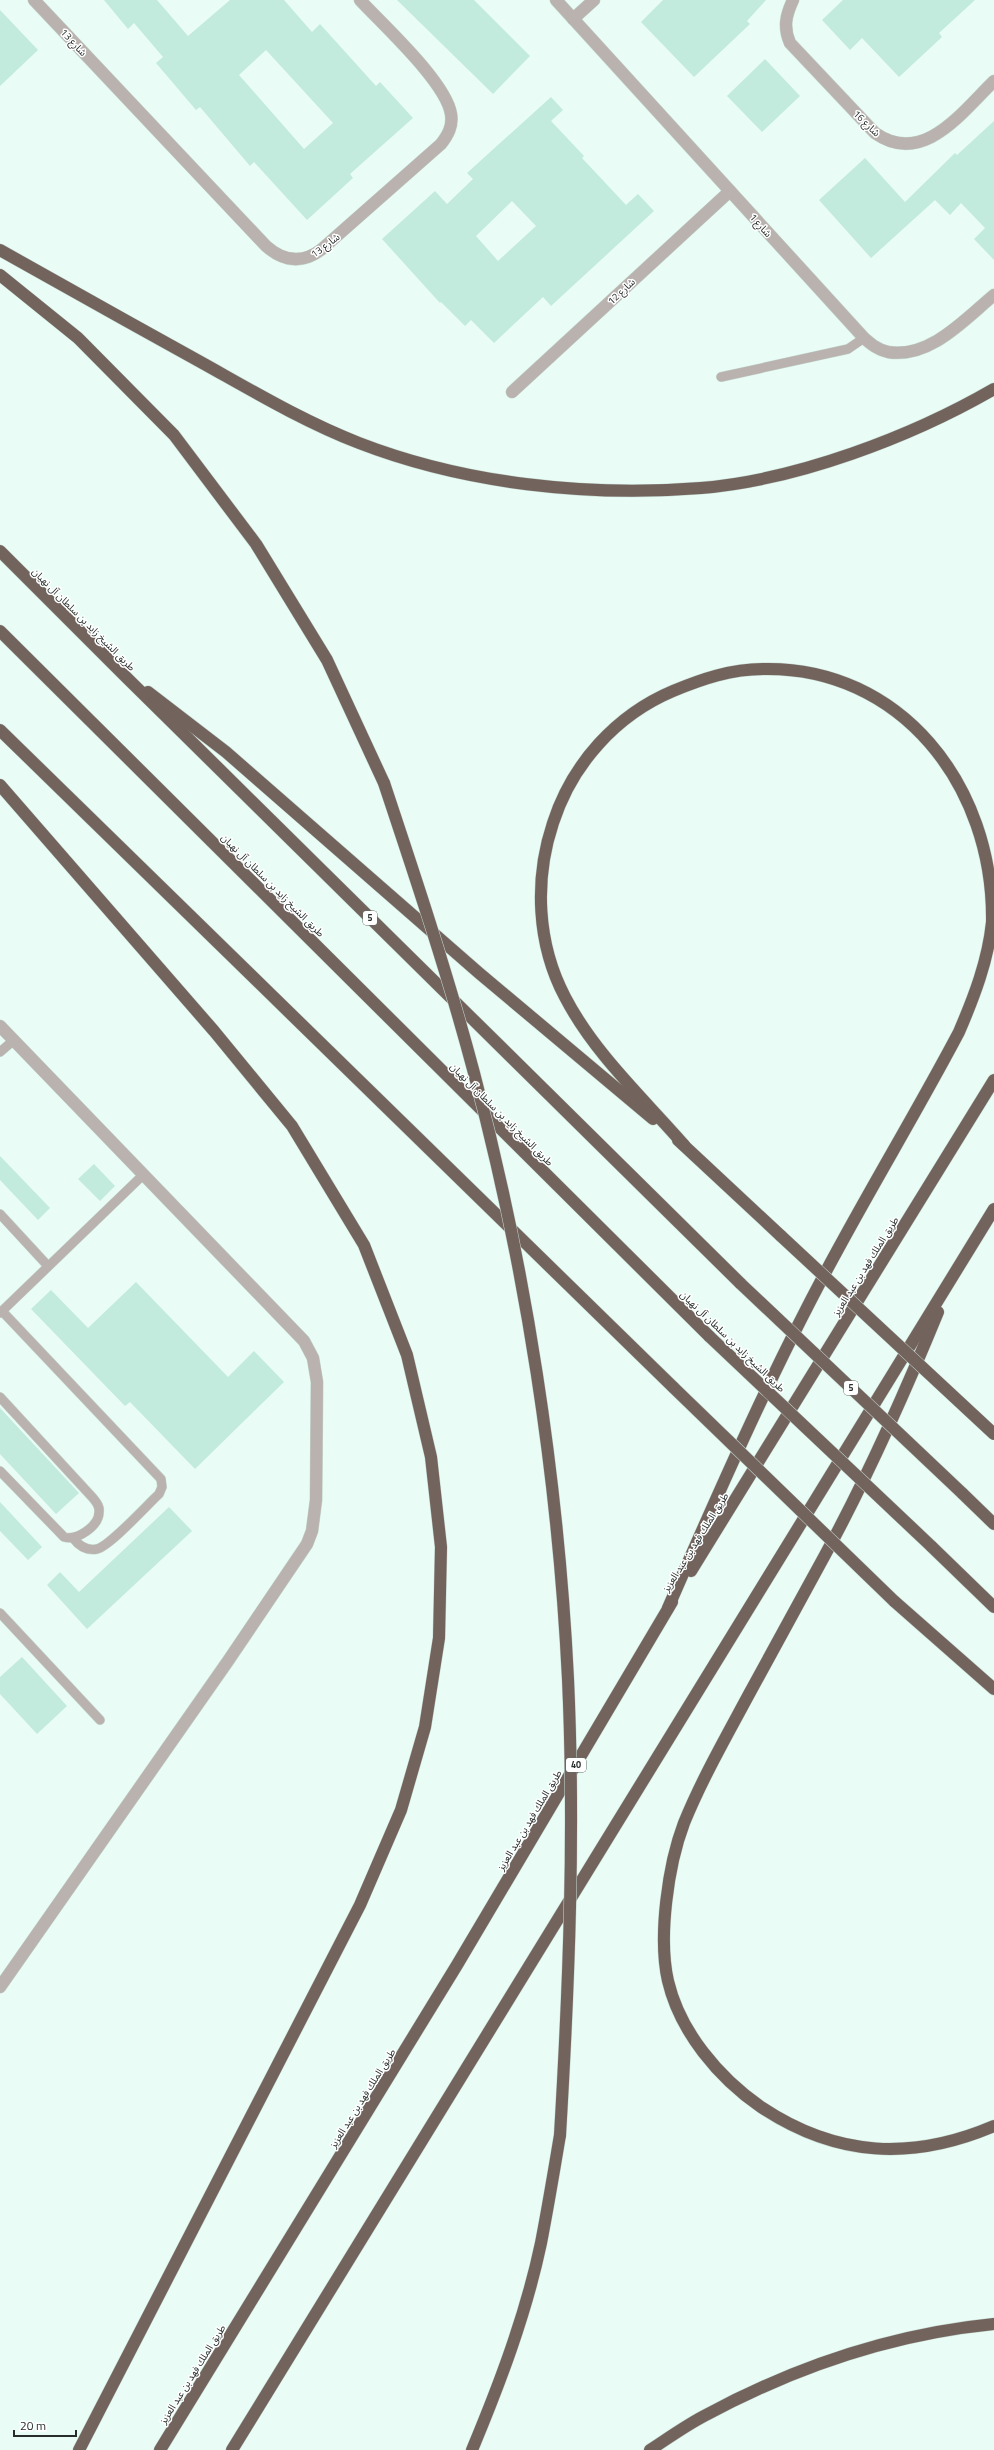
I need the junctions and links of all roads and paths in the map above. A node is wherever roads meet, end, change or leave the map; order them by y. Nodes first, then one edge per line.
1 (34, 0) edge
2 (360, 0) edge
3 (556, 0) edge
4 (594, 0) edge
5 (793, 0) edge
6 (573, 19) junction
7 (994, 81) edge
8 (730, 191) junction
9 (0, 250) edge
10 (0, 275) edge
11 (994, 295) edge
12 (864, 338) junction
13 (721, 377) dead end
14 (994, 389) edge
15 (512, 392) dead end
16 (0, 551) edge
17 (0, 630) edge
18 (126, 677) junction
19 (0, 730) edge
20 (0, 785) edge
21 (0, 1026) edge
22 (14, 1040) junction
23 (0, 1052) edge
24 (994, 1080) edge
25 (684, 1145) junction
26 (143, 1175) junction
27 (994, 1209) edge
28 (0, 1214) edge
29 (48, 1266) junction
30 (951, 1280) junction
31 (1, 1312) edge
32 (0, 1398) edge
33 (994, 1434) edge
34 (0, 1471) edge
35 (994, 1524) edge
36 (73, 1538) junction
37 (994, 1607) edge
38 (668, 1608) junction
39 (0, 1613) edge
40 (984, 1682) junction
41 (994, 1689) edge
42 (994, 1693) edge
43 (100, 1720) dead end
44 (0, 1987) edge
45 (994, 2126) edge
46 (994, 2324) edge
47 (79, 2450) edge
48 (160, 2450) edge
49 (232, 2450) edge
50 (472, 2450) edge
51 (650, 2450) edge

1 - 2 street, شارع 13
3 - 6 street, شارع 1
4 - 6 street
5 - 7 street, شارع 16
6 - 8 street, شارع 1
8 - 12 street, شارع 1
8 - 15 street, شارع 12
9 - 14 highway
10 - 50 highway, bridge
11 - 12 street, شارع 1
12 - 13 lane
16 - 18 highway, طريق الشيخ زايد بن سلطان آل نهيان / 5
17 - 37 highway, طريق الشيخ زايد بن سلطان آل نهيان, bridge
18 - 25 highway
18 - 35 highway, طريق الشيخ زايد بن سلطان آل نهيان / 5, bridge
19 - 40 highway, bridge
20 - 47 highway
21 - 22 street
22 - 23 lane
22 - 26 street
24 - 38 highway, طريق الملك فهد بن عبد العزيز / 40
25 - 33 highway, bridge
25 - 38 highway
26 - 29 lane
26 - 44 street
27 - 30 highway
28 - 29 lane
29 - 31 lane
30 - 45 highway
30 - 49 highway
31 - 36 lane
32 - 36 lane
34 - 36 lane
38 - 48 highway, طريق الملك فهد بن عبد العزيز / 40
39 - 43 lane
40 - 41 highway
40 - 42 highway
46 - 51 highway

